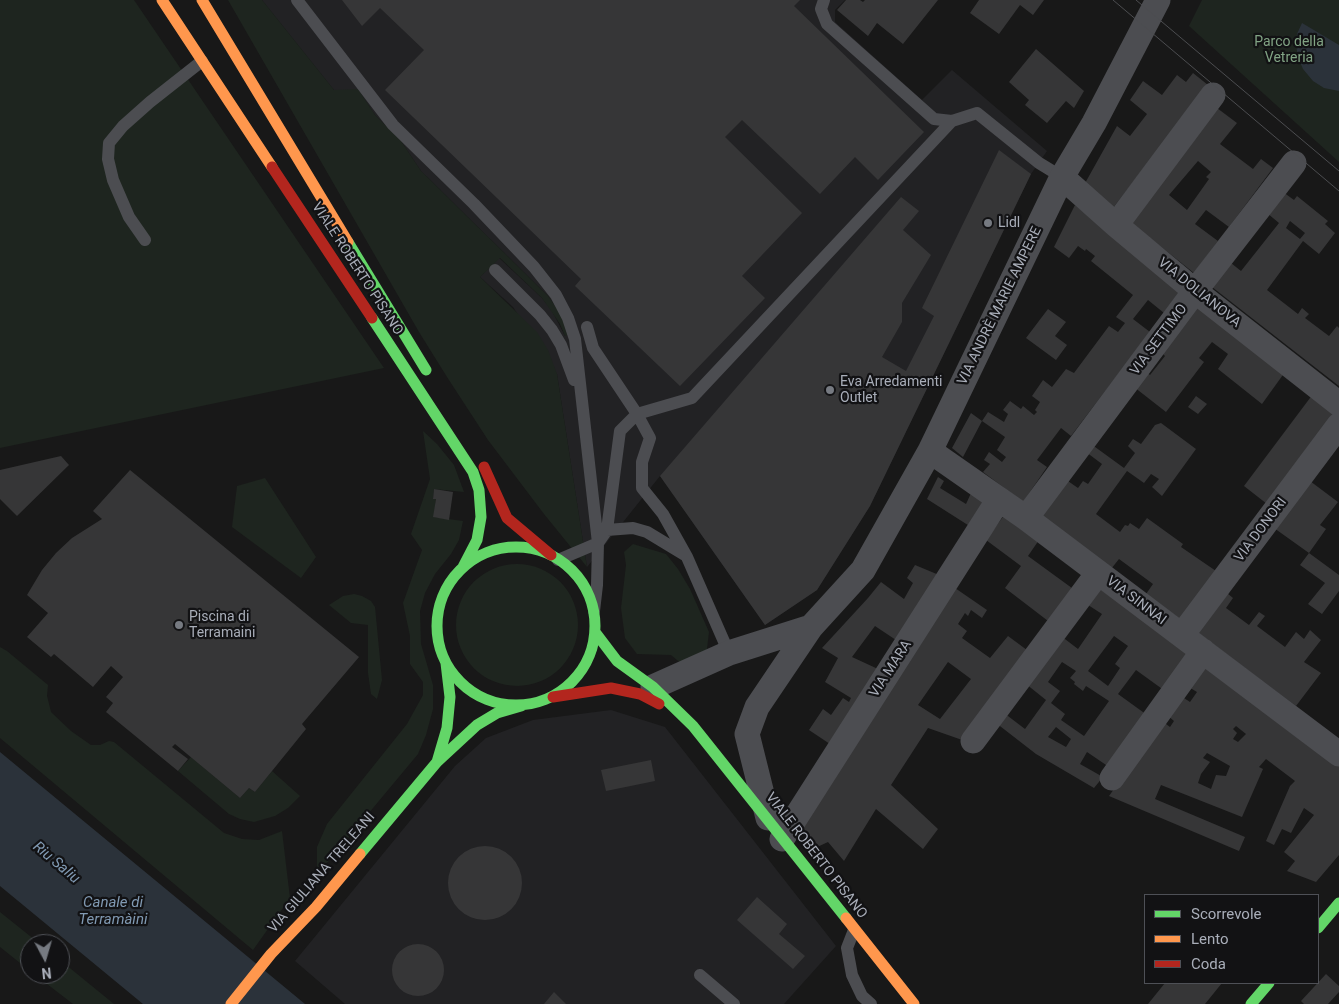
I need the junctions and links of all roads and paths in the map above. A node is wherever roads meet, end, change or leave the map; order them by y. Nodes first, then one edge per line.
1 (162, 0) edge
2 (297, 0) edge
3 (824, 0) edge
4 (1158, 0) edge
5 (203, 1) edge
6 (202, 61) junction
7 (1213, 95) dead end
8 (952, 121) junction
9 (1294, 163) dead end
10 (1062, 177) junction
11 (1116, 225) junction
12 (145, 240) dead end
13 (495, 270) dead end
14 (1195, 291) junction
15 (587, 327) dead end
16 (433, 380) dead end
17 (581, 401) junction
18 (1339, 404) edge
19 (637, 414) junction
20 (1339, 426) edge
21 (930, 450) junction
22 (480, 460) dead end
23 (999, 499) junction
24 (1026, 518) junction
25 (607, 530) junction
26 (598, 543) junction
27 (554, 557) junction
28 (688, 557) junction
29 (463, 567) junction
30 (1098, 573) junction
31 (594, 610) junction
32 (810, 627) junction
33 (595, 632) junction
34 (1182, 635) junction
35 (1203, 651) junction
36 (729, 653) junction
37 (446, 663) junction
38 (652, 687) junction
39 (549, 698) junction
40 (534, 702) junction
41 (693, 726) junction
42 (973, 741) dead end
43 (1339, 754) edge
44 (437, 762) junction
45 (1112, 778) dead end
46 (768, 818) junction
47 (782, 839) junction
48 (1339, 903) edge
49 (1319, 927) edge
50 (854, 930) junction
51 (700, 975) dead end
52 (1269, 984) edge
53 (862, 1001) edge
54 (231, 1004) edge
55 (734, 1004) edge
56 (914, 1004) edge
57 (1251, 1004) edge

1 - 6 main road, VIALE ROBERTO PISANO
2 - 17 lane
3 - 8 lane
4 - 10 street, VIA ANDRÈ MARIE AMPERE
5 - 16 main road, VIALE ROBERTO PISANO
6 - 12 lane
6 - 29 main road, VIALE ROBERTO PISANO
7 - 11 street
8 - 10 lane
8 - 19 lane
9 - 14 street, VIA SETTIMO
10 - 11 street, VIA DOLIANOVA
10 - 21 street, VIA ANDRÈ MARIE AMPERE
11 - 14 street, VIA DOLIANOVA
13 - 17 lane
14 - 18 street, VIA DOLIANOVA
14 - 24 street, VIA SETTIMO
15 - 19 lane
17 - 26 lane
19 - 25 lane
19 - 28 lane
20 - 34 street, VIA DONORI
21 - 23 street, VIA SINNAI
21 - 32 street, VIA ANDRÈ MARIE AMPERE
22 - 27 main road
23 - 24 street, VIA SINNAI
23 - 47 street, VIA MARA
24 - 30 street, VIA SINNAI
25 - 26 lane
25 - 28 lane
26 - 27 lane
26 - 31 lane
27 - 29 main road
27 - 31 main road
28 - 36 lane
29 - 37 main road
30 - 34 street, VIA SINNAI
30 - 42 street
31 - 33 main road
32 - 36 street, VIA ANDRÈ MARIE AMPERE
32 - 46 street, VIA ANDRÈ MARIE AMPERE
33 - 38 main road, VIALE ROBERTO PISANO
33 - 39 main road
34 - 35 street, VIA SINNAI
35 - 43 street, VIA SINNAI
35 - 45 street
36 - 38 street, VIA ANDRÈ MARIE AMPERE
37 - 40 main road
37 - 44 main road, VIA GIULIANA TRELEANI
38 - 41 main road, VIALE ROBERTO PISANO
39 - 40 main road
39 - 41 main road, VIALE ROBERTO PISANO
40 - 44 main road, VIA GIULIANA TRELEANI
41 - 46 main road, VIALE ROBERTO PISANO
44 - 54 main road, VIA GIULIANA TRELEANI
46 - 47 main road, VIALE ROBERTO PISANO
47 - 50 main road, VIALE ROBERTO PISANO
48 - 49 main road
50 - 53 lane
50 - 56 main road, VIALE ROBERTO PISANO
51 - 55 lane
52 - 57 main road

